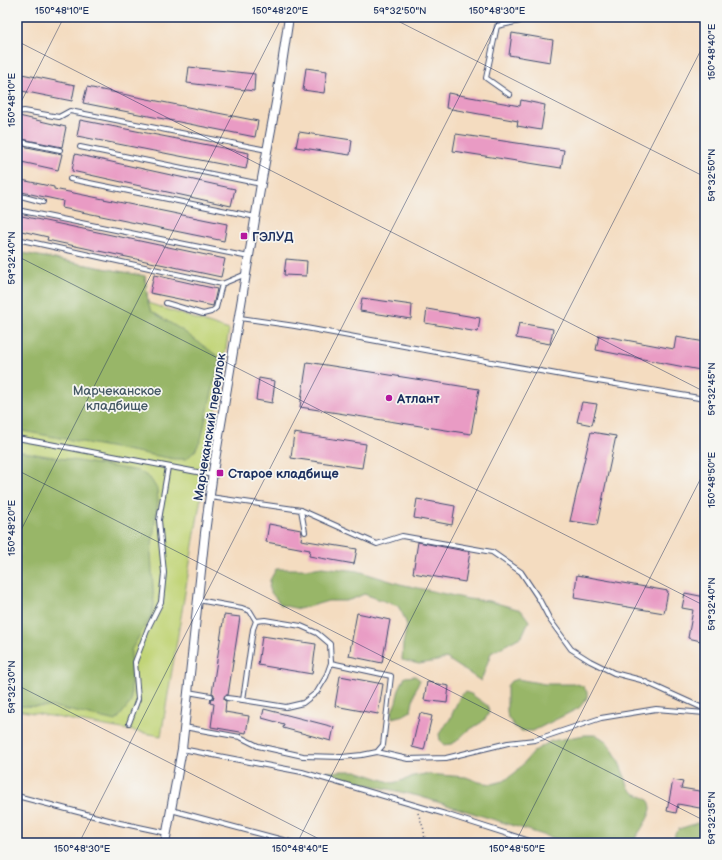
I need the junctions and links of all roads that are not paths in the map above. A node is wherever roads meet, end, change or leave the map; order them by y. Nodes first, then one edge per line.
1 (289, 17) edge
2 (521, 17) edge
3 (510, 95) dead end
4 (17, 112) edge
5 (17, 141) edge
6 (80, 147) dead end
7 (60, 150) dead end
8 (267, 150) junction
9 (70, 180) dead end
10 (261, 184) junction
11 (17, 195) edge
12 (43, 202) dead end
13 (17, 210) edge
14 (256, 217) junction
15 (17, 239) edge
16 (249, 257) junction
17 (247, 274) junction
18 (222, 284) junction
19 (166, 303) dead end
20 (240, 318) junction
21 (705, 399) edge
22 (17, 438) edge
23 (168, 467) junction
24 (213, 475) junction
25 (210, 498) junction
26 (301, 510) junction
27 (305, 532) dead end
28 (198, 600) junction
29 (256, 621) junction
30 (331, 663) junction
31 (188, 692) junction
32 (211, 696) dead end
33 (227, 698) dead end
34 (243, 700) junction
35 (705, 709) edge
36 (705, 713) edge
37 (129, 723) dead end
38 (184, 727) junction
39 (182, 749) junction
40 (377, 752) junction
41 (17, 796) edge
42 (171, 810) junction
43 (167, 833) junction
44 (165, 843) edge
45 (294, 843) edge
46 (536, 843) edge

1 - 8 street, Марчеканский переулок
2 - 3 lane
4 - 8 lane
5 - 7 lane
6 - 10 lane
8 - 10 street, Марчеканский переулок
9 - 14 lane
10 - 14 street, Марчеканский переулок
11 - 12 lane
13 - 16 lane
14 - 16 street, Марчеканский переулок
15 - 18 lane
16 - 17 street, Марчеканский переулок
17 - 18 lane
17 - 20 street, Марчеканский переулок
18 - 19 lane
20 - 21 lane
20 - 24 street, Марчеканский переулок
22 - 23 lane
23 - 24 lane
23 - 37 lane
24 - 25 street, Марчеканский переулок
25 - 26 lane
25 - 28 street, Марчеканский переулок
26 - 27 lane
26 - 35 lane
28 - 29 lane
28 - 31 street, Марчеканский переулок
29 - 30 lane
29 - 34 lane
30 - 34 lane
30 - 40 lane
31 - 32 lane
31 - 38 street, Марчеканский переулок
33 - 34 lane
36 - 40 lane
38 - 39 street, Марчеканский переулок
38 - 40 lane
39 - 42 street, Марчеканский переулок
39 - 46 lane
41 - 43 lane
42 - 43 street, Марчеканский переулок
42 - 45 lane
43 - 44 street, Марчеканский переулок

